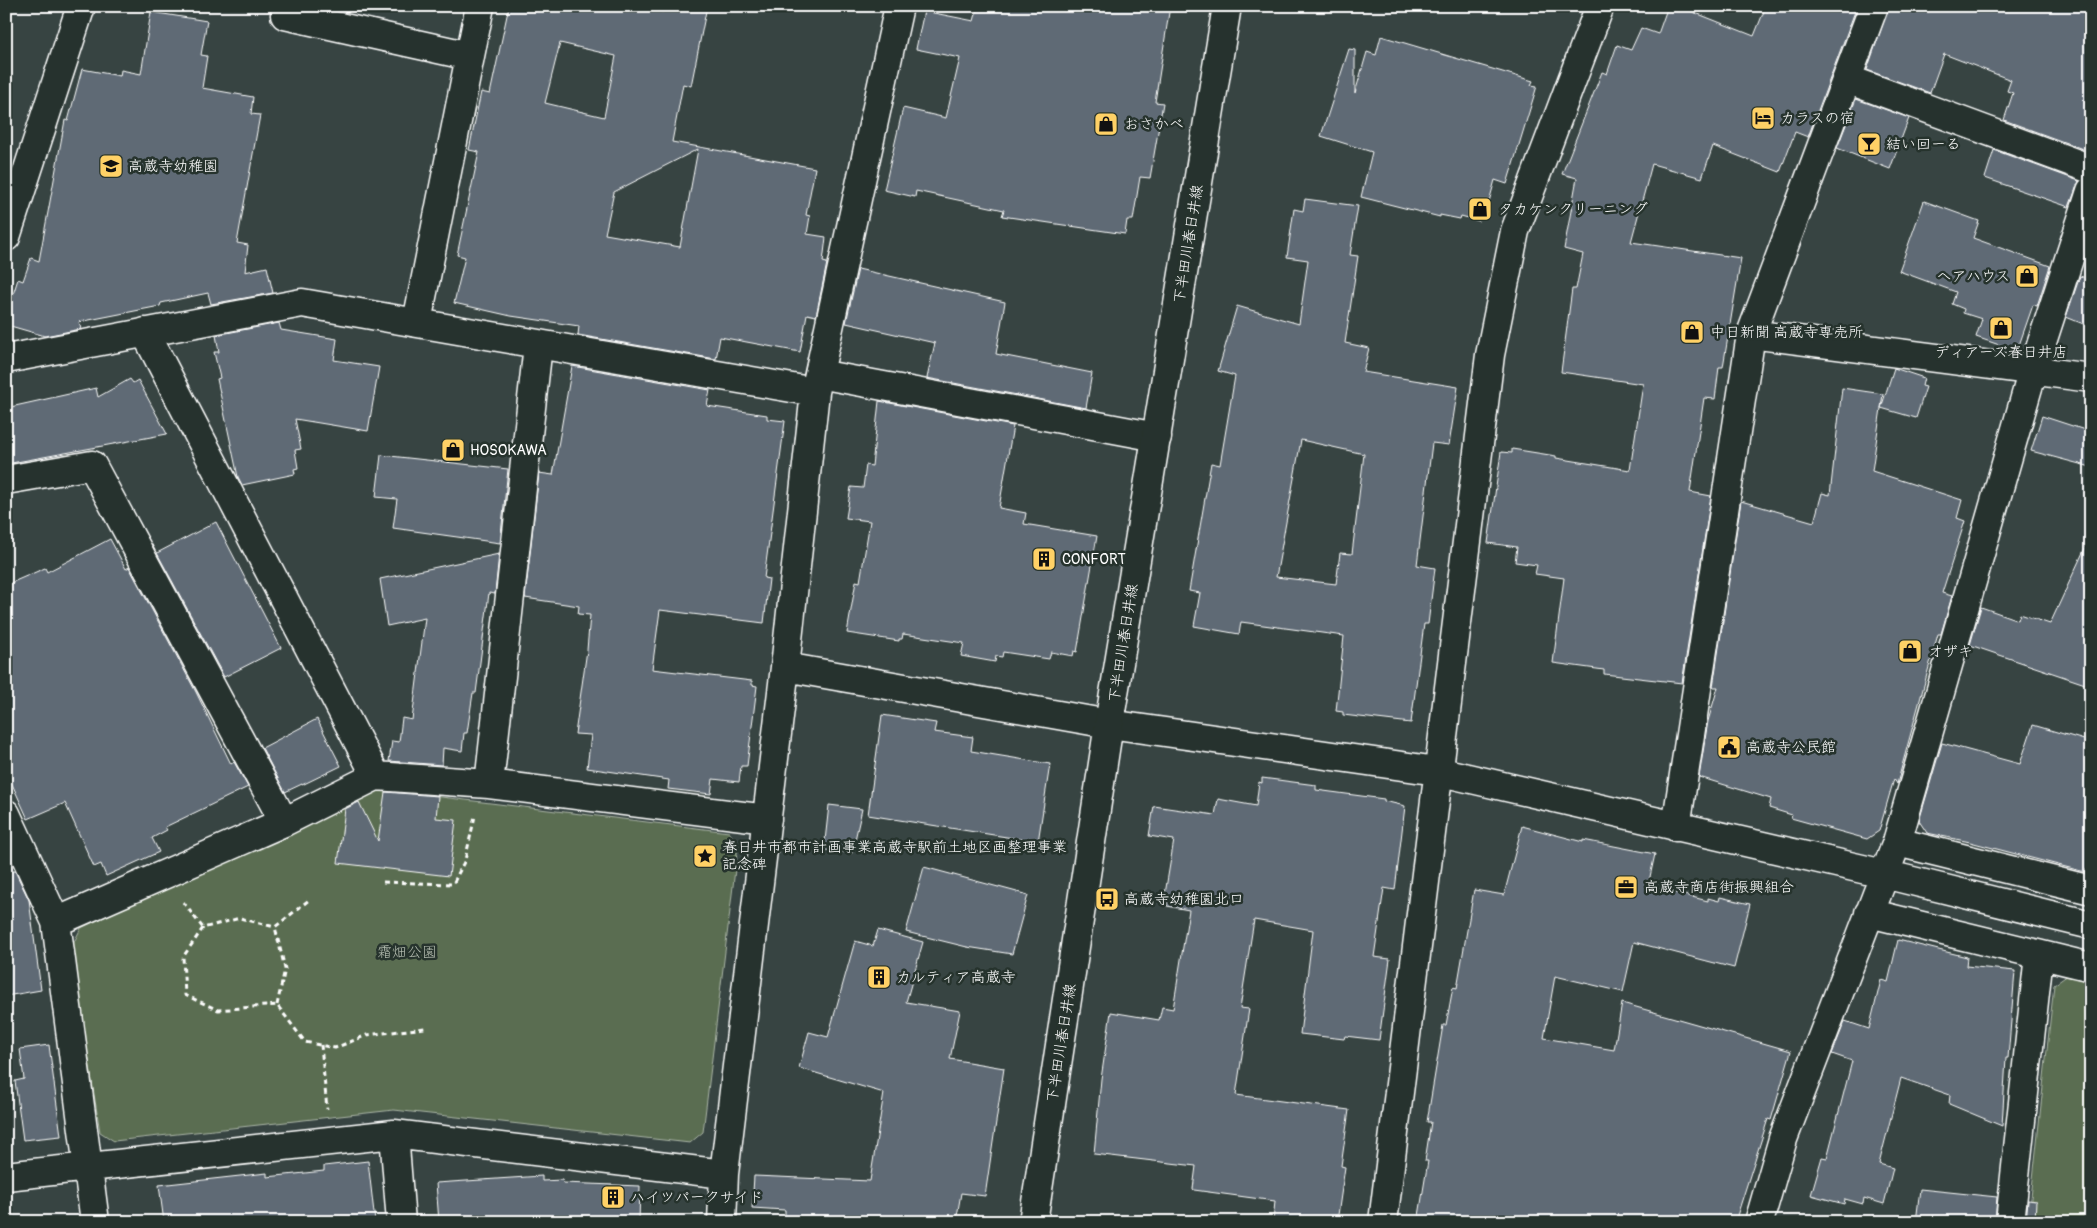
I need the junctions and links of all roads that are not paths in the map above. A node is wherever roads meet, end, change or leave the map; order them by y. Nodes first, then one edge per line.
1 (80, 6) edge
2 (287, 6) edge
3 (480, 6) edge
4 (899, 6) edge
5 (1227, 6) edge
6 (1600, 6) edge
7 (1874, 6) edge
8 (470, 56) junction
9 (1847, 79) junction
10 (2091, 170) edge
11 (2091, 190) edge
12 (6, 237) edge
13 (417, 322) junction
14 (145, 332) junction
15 (1751, 334) junction
16 (538, 345) junction
17 (6, 359) edge
18 (2033, 370) junction
19 (2091, 378) edge
20 (817, 383) junction
21 (1157, 437) junction
22 (6, 480) edge
23 (785, 667) junction
24 (1109, 724) junction
25 (1437, 771) junction
26 (376, 776) junction
27 (489, 784) junction
28 (6, 814) edge
29 (767, 819) junction
30 (284, 822) junction
31 (1676, 826) junction
32 (1897, 842) junction
33 (1884, 874) junction
34 (2091, 890) edge
35 (1870, 913) junction
36 (56, 922) junction
37 (2091, 925) edge
38 (2039, 955) junction
39 (2091, 967) edge
40 (394, 1134) junction
41 (87, 1167) junction
42 (724, 1174) junction
43 (6, 1176) edge
44 (95, 1222) edge
45 (401, 1222) edge
46 (722, 1222) edge
47 (1033, 1222) edge
48 (1383, 1222) edge
49 (1759, 1222) edge
50 (2010, 1222) edge

1 - 12 street
2 - 8 street
3 - 8 street
4 - 20 street
5 - 21 street, 下半田川春日井線
6 - 25 street
7 - 9 street
8 - 13 street
9 - 10 street
9 - 15 street
11 - 18 street
13 - 14 street
13 - 16 street
14 - 17 street
14 - 26 street
15 - 18 street
15 - 31 street
16 - 20 street
16 - 27 street
18 - 19 street
18 - 32 street
20 - 21 street
20 - 23 street
21 - 24 street, 下半田川春日井線
22 - 30 street
23 - 24 street
23 - 29 street
24 - 25 street
24 - 47 street, 下半田川春日井線
25 - 31 street
25 - 48 street
26 - 27 street
26 - 30 street
27 - 29 street
28 - 36 street
29 - 42 street
30 - 36 street
31 - 33 street
32 - 33 street
32 - 34 street
33 - 35 street
33 - 37 street
35 - 38 street
35 - 49 street
36 - 41 street
38 - 39 street
38 - 50 street
40 - 41 street
40 - 42 street
40 - 45 street
41 - 43 street
41 - 44 street
42 - 46 street

